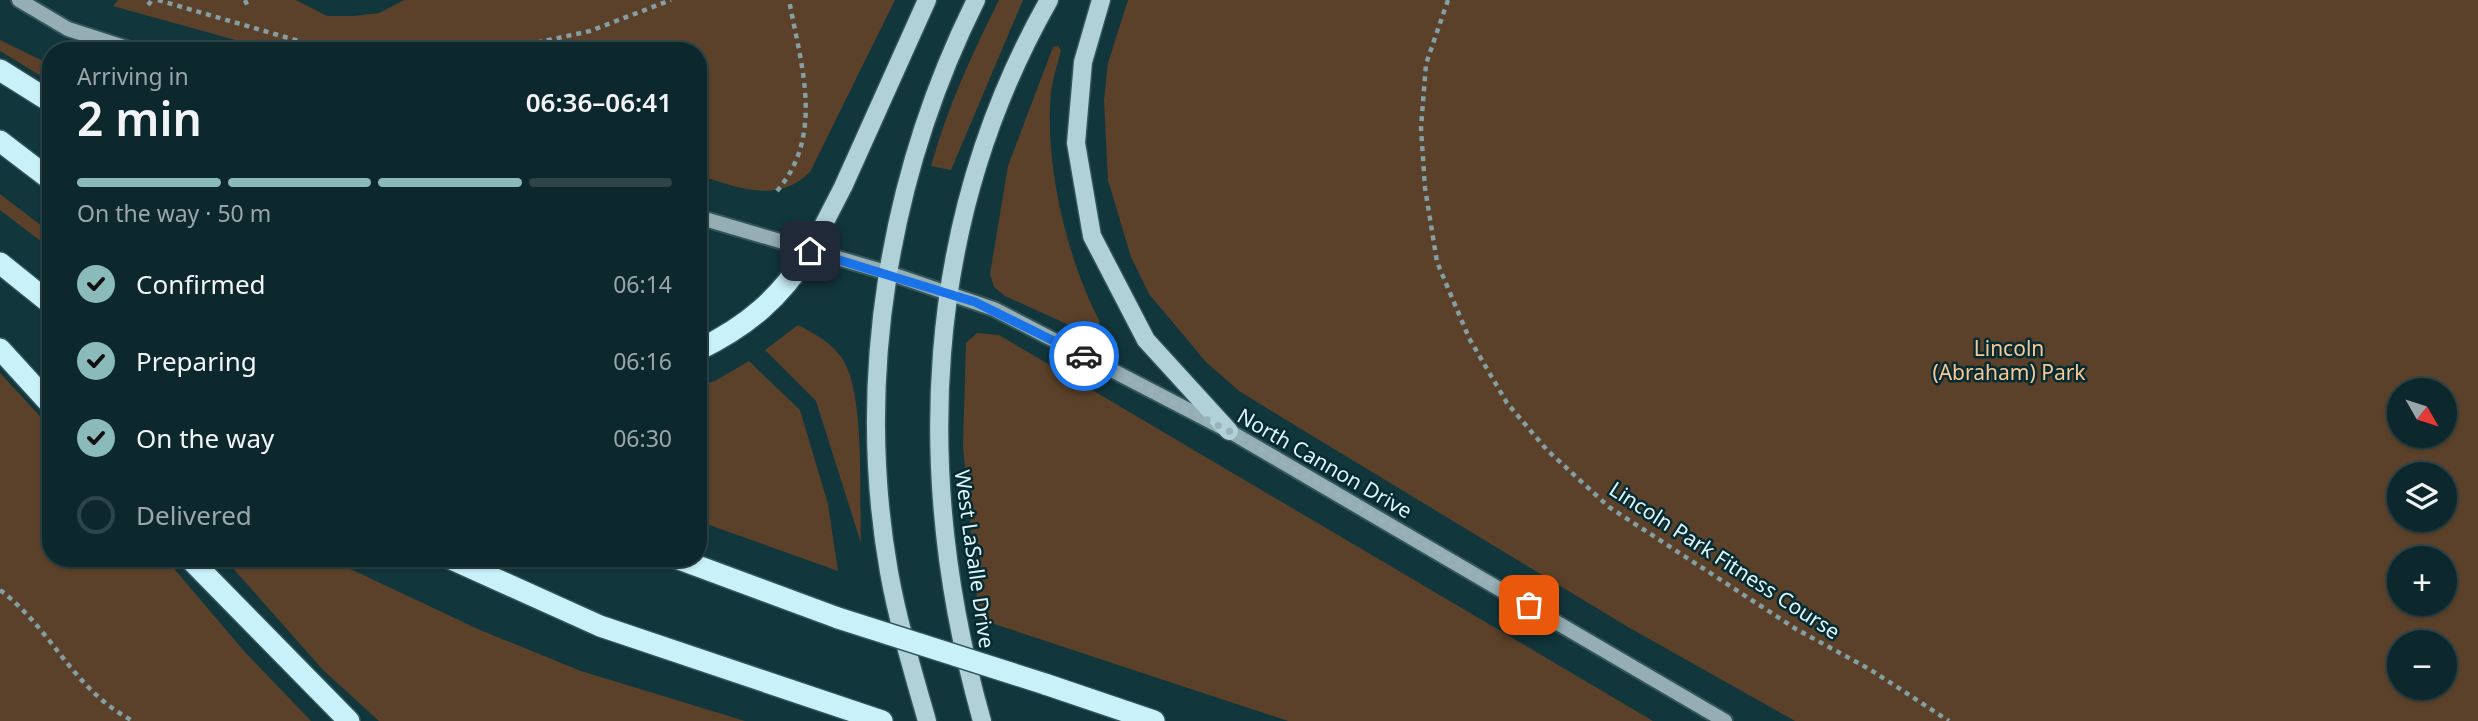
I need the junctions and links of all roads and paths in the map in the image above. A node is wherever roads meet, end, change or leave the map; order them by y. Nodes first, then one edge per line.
1 (19, 0) edge
2 (158, 0) edge
3 (245, 0) edge
4 (671, 0) edge
5 (789, 0) edge
6 (927, 0) edge
7 (976, 0) edge
8 (1049, 0) edge
9 (1101, 0) edge
10 (1448, 0) edge
11 (249, 9) dead end
12 (108, 42) edge
13 (303, 42) edge
14 (539, 42) edge
15 (0, 70) edge
16 (42, 96) edge
17 (0, 141) edge
18 (42, 173) edge
19 (777, 191) dead end
20 (707, 220) edge
21 (810, 251) junction
22 (0, 263) edge
23 (889, 273) junction
24 (949, 293) junction
25 (42, 296) edge
26 (707, 346) edge
27 (0, 349) edge
28 (42, 395) edge
29 (1229, 431) junction
30 (199, 567) edge
31 (469, 567) edge
32 (700, 567) edge
33 (0, 590) edge
34 (875, 719) edge
35 (133, 721) edge
36 (349, 721) edge
37 (927, 721) edge
38 (982, 721) edge
39 (1154, 721) edge
40 (1725, 721) edge
41 (1950, 721) edge

1 - 12 main road
2 - 13 path
3 - 11 path
4 - 14 path
5 - 19 path
6 - 21 main road
7 - 23 main road
8 - 24 main road, West LaSalle Drive
9 - 29 main road
10 - 41 path, Lincoln Park Fitness Course
15 - 16 highway
17 - 18 highway
20 - 21 main road, North Cannon Drive
21 - 23 main road, North Cannon Drive
21 - 26 highway
22 - 25 highway
23 - 24 main road, North Cannon Drive
23 - 37 main road
24 - 29 main road, North Cannon Drive
24 - 38 main road, West LaSalle Drive
27 - 28 highway
29 - 40 main road, North Cannon Drive
30 - 36 highway
31 - 34 highway
32 - 39 highway, bridge
33 - 35 path

